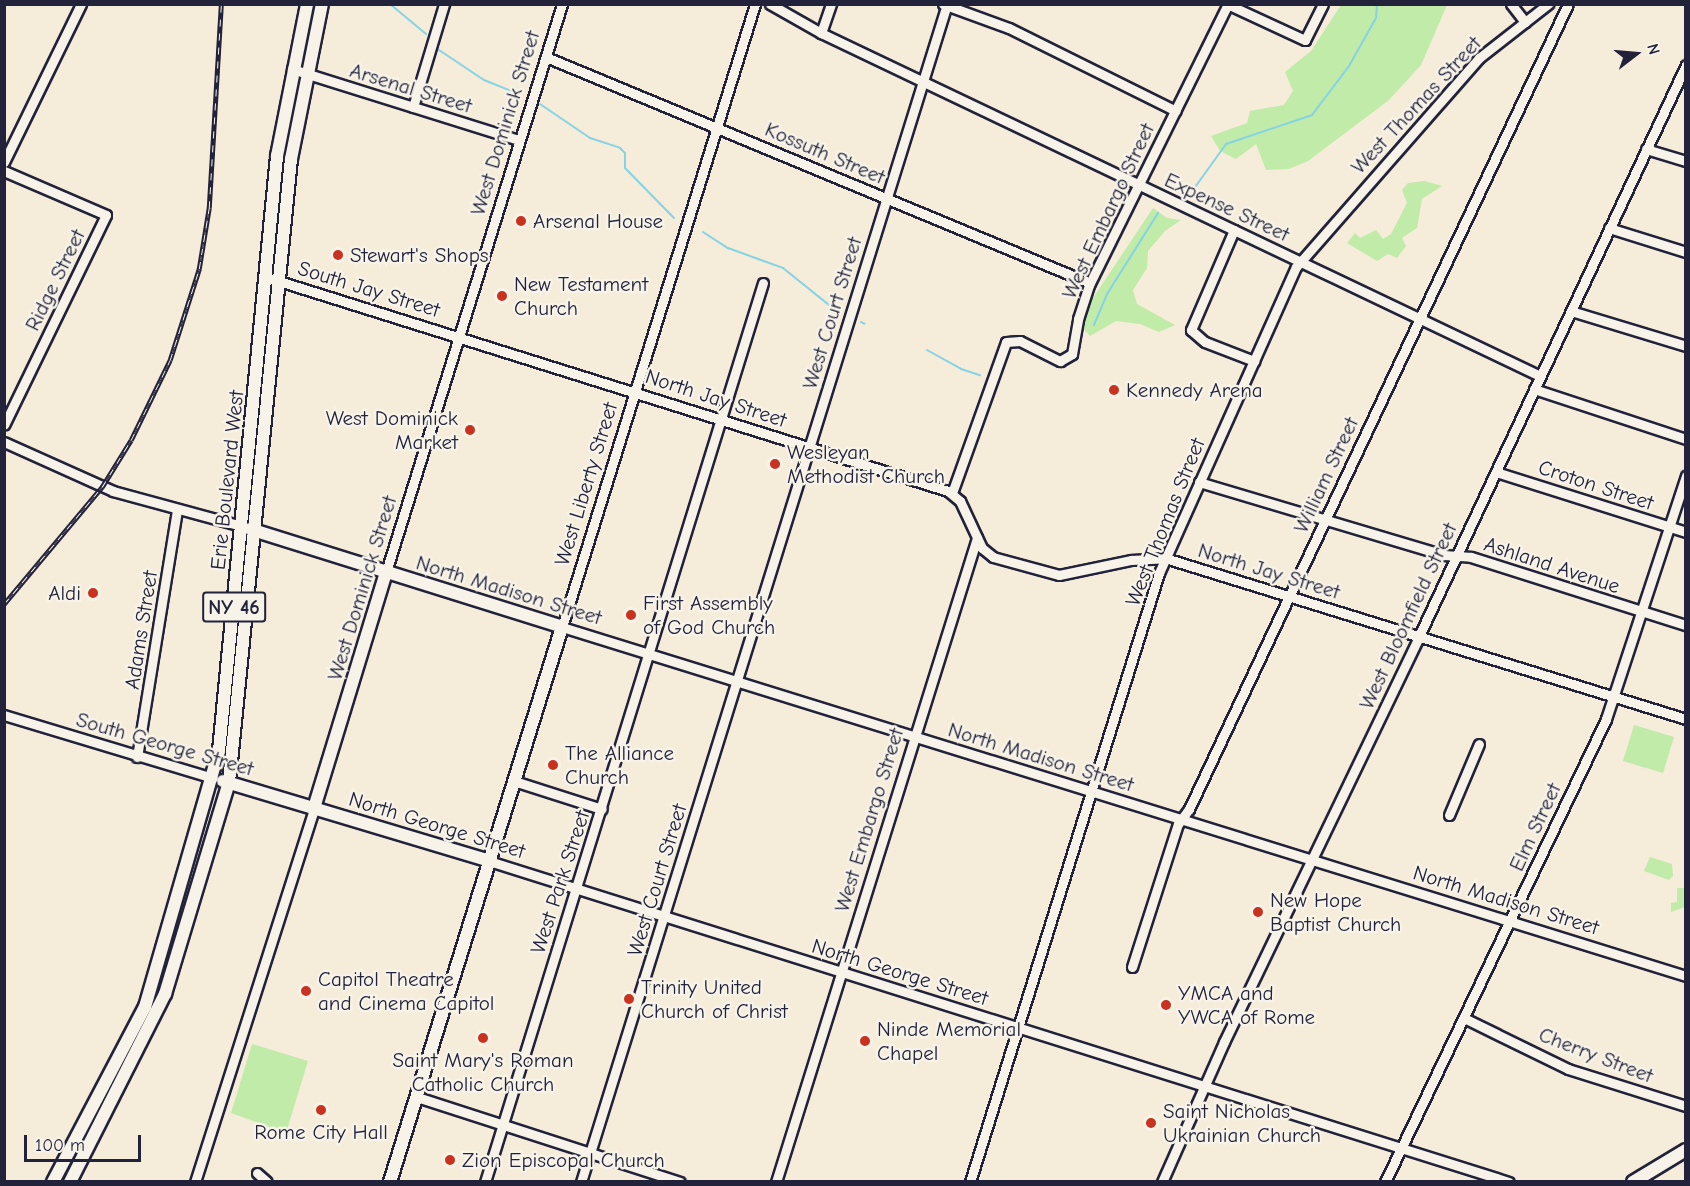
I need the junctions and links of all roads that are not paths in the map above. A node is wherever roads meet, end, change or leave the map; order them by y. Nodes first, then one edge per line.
1 (81, 4) edge
2 (308, 4) edge
3 (322, 4) edge
4 (444, 4) edge
5 (562, 4) edge
6 (754, 4) edge
7 (770, 4) edge
8 (831, 4) edge
9 (1323, 4) edge
10 (1511, 4) edge
11 (1548, 4) edge
12 (1568, 4) edge
13 (945, 5) edge
14 (1228, 5) edge
15 (1525, 22) junction
16 (821, 33) junction
17 (546, 57) junction
18 (1685, 66) edge
19 (292, 69) junction
20 (306, 74) junction
21 (923, 81) junction
22 (413, 107) junction
23 (1176, 111) junction
24 (717, 126) junction
25 (519, 140) junction
26 (1646, 149) junction
27 (1686, 161) edge
28 (4, 162) edge
29 (4, 171) edge
30 (1138, 185) junction
31 (886, 199) junction
32 (1609, 228) junction
33 (1234, 230) junction
34 (1686, 252) edge
35 (1300, 261) junction
36 (266, 277) junction
37 (280, 281) junction
38 (764, 283) dead end
39 (1089, 283) junction
40 (1571, 310) junction
41 (1420, 319) junction
42 (461, 336) junction
43 (1686, 346) edge
44 (1254, 361) junction
45 (1540, 376) junction
46 (1534, 389) junction
47 (636, 390) junction
48 (722, 420) junction
49 (4, 425) edge
50 (1686, 439) edge
51 (4, 442) edge
52 (809, 448) junction
53 (1496, 472) junction
54 (1686, 476) edge
55 (1199, 482) junction
56 (952, 493) junction
57 (177, 509) junction
58 (1326, 519) junction
59 (242, 526) junction
60 (1669, 528) junction
61 (256, 531) junction
62 (1686, 532) edge
63 (977, 538) junction
64 (1456, 556) junction
65 (1165, 558) junction
66 (386, 572) junction
67 (1289, 595) junction
68 (1643, 612) junction
69 (1686, 626) edge
70 (562, 627) junction
71 (1419, 636) junction
72 (648, 655) junction
73 (738, 682) junction
74 (1615, 697) junction
75 (4, 716) edge
76 (1686, 719) edge
77 (913, 738) junction
78 (1479, 744) dead end
79 (137, 757) junction
80 (213, 778) junction
81 (229, 782) junction
82 (514, 782) junction
83 (1090, 792) junction
84 (314, 808) junction
85 (602, 809) junction
86 (1449, 815) dead end
87 (1181, 821) junction
88 (1312, 860) junction
89 (489, 861) junction
90 (577, 889) junction
91 (664, 917) junction
92 (1510, 923) junction
93 (1132, 967) dead end
94 (840, 974) junction
95 (1686, 976) edge
96 (1464, 1018) junction
97 (1018, 1029) junction
98 (1204, 1087) junction
99 (417, 1097) junction
100 (1686, 1106) edge
101 (502, 1124) junction
102 (1402, 1147) junction
103 (1686, 1150) edge
104 (590, 1151) junction
105 (256, 1173) dead end
106 (677, 1181) edge
107 (53, 1182) edge
108 (70, 1182) edge
109 (195, 1182) edge
110 (267, 1182) edge
111 (390, 1182) edge
112 (486, 1182) edge
113 (581, 1182) edge
114 (776, 1182) edge
115 (970, 1182) edge
116 (1162, 1182) edge
117 (1385, 1182) edge
118 (1509, 1182) edge
119 (1633, 1182) edge

1 - 28 street
2 - 19 main road, Erie Boulevard West / NY 46
3 - 20 main road, Erie Boulevard West / NY 46
4 - 22 street
5 - 17 street, West Dominick Street
6 - 24 street, West Liberty Street
7 - 16 street, Expense Street
8 - 16 street
9 - 14 street
10 - 15 street
11 - 15 street, West Thomas Street
12 - 41 street, William Street
13 - 21 street, West Court Street
13 - 23 street
14 - 23 street, West Embargo Street
15 - 35 street, West Thomas Street
16 - 21 street, Expense Street
17 - 24 street, Kossuth Street
17 - 25 street, West Dominick Street
18 - 26 street, West Bloomfield Street
19 - 20 street, Arsenal Street
19 - 36 main road, Erie Boulevard West / NY 46
20 - 22 street, Arsenal Street
20 - 37 main road, Erie Boulevard West / NY 46
21 - 30 street, Expense Street
21 - 31 street, West Court Street
22 - 25 street, Arsenal Street
23 - 30 street, West Embargo Street
24 - 31 street, Kossuth Street
24 - 47 street, West Liberty Street
25 - 42 street, West Dominick Street
26 - 27 street
26 - 32 street, West Bloomfield Street
29 - 49 street, Ridge Street
30 - 33 street, Expense Street
30 - 39 street, West Embargo Street
31 - 39 street, Kossuth Street
31 - 52 street, West Court Street
32 - 34 street
32 - 40 street, West Bloomfield Street
33 - 35 street, Expense Street
33 - 44 street
35 - 41 street, Expense Street
35 - 44 street, West Thomas Street
36 - 37 street, South Jay Street
36 - 59 main road, Erie Boulevard West / NY 46
37 - 42 street, South Jay Street
37 - 61 main road, Erie Boulevard West / NY 46
38 - 48 street, West Park Street
39 - 56 street, West Embargo Street
40 - 43 street
40 - 45 street, West Bloomfield Street
41 - 45 street, Expense Street
41 - 58 street, William Street
42 - 47 street, North Jay Street
42 - 66 street, West Dominick Street
44 - 55 street, West Thomas Street
45 - 46 street, West Bloomfield Street
46 - 50 street
46 - 53 street, West Bloomfield Street
47 - 48 street, North Jay Street
47 - 70 street, West Liberty Street
48 - 52 street, North Jay Street
48 - 72 street, West Park Street
51 - 57 street
52 - 56 street, North Jay Street
52 - 73 street, West Court Street
53 - 60 street, Croton Street
53 - 64 street, West Bloomfield Street
54 - 60 street, Elm Street
55 - 58 street, Ashland Avenue
55 - 65 street, West Thomas Street
56 - 63 street, North Jay Street
57 - 59 street
57 - 79 street, Adams Street
58 - 64 street, Ashland Avenue
58 - 67 street, William Street
59 - 61 main road, North Madison Street
59 - 80 main road, Erie Boulevard West / NY 46
60 - 62 street, Croton Street
60 - 68 street, Elm Street
61 - 66 main road, North Madison Street
61 - 81 main road, Erie Boulevard West / NY 46
63 - 65 street, North Jay Street
63 - 77 street, West Embargo Street
64 - 68 street, Ashland Avenue
64 - 71 street, West Bloomfield Street
65 - 67 street, North Jay Street
65 - 83 street, West Thomas Street
66 - 70 main road, North Madison Street
66 - 84 main road, West Dominick Street
67 - 71 street, North Jay Street
67 - 87 street, William Street
68 - 69 street, Ashland Avenue
68 - 74 street, Elm Street
70 - 72 street, North Madison Street
70 - 82 main road, West Liberty Street
71 - 74 street, North Jay Street
71 - 88 street, West Bloomfield Street
72 - 73 street, North Madison Street
72 - 85 street, West Park Street
73 - 77 street, North Madison Street
73 - 91 street, West Court Street
74 - 76 street, North Jay Street
74 - 92 street, Elm Street
75 - 79 street, South George Street
77 - 83 street, North Madison Street
77 - 94 street, West Embargo Street
78 - 86 street
79 - 80 street, South George Street
80 - 81 main road, South George Street
80 - 107 main road, Erie Boulevard West / NY 46
81 - 84 main road, South George Street
81 - 108 main road, Erie Boulevard West / NY 46
82 - 85 street
82 - 89 main road, West Liberty Street
83 - 87 street, North Madison Street
83 - 97 street, West Thomas Street
84 - 89 main road, North George Street
84 - 109 street, West Dominick Street
85 - 90 street, West Park Street
87 - 88 street, North Madison Street
87 - 93 street, William Street
88 - 92 street, North Madison Street
88 - 98 street, West Bloomfield Street
89 - 90 street, North George Street
89 - 99 main road, West Liberty Street
90 - 91 street, North George Street
90 - 101 street, West Park Street
91 - 94 street, North George Street
91 - 104 street, West Court Street
92 - 95 street, North Madison Street
92 - 96 street, Elm Street
94 - 97 street, North George Street
94 - 114 street, West Embargo Street
96 - 100 street, Cherry Street
96 - 102 street, Elm Street
97 - 98 street, North George Street
97 - 115 street, West Thomas Street
98 - 102 street, North George Street
98 - 116 street, West Bloomfield Street
99 - 101 street
99 - 111 main road, West Liberty Street
101 - 104 street
101 - 112 street, West Park Street
102 - 117 street, Elm Street
102 - 118 street, North George Street
103 - 119 main road
104 - 106 street
104 - 113 street, West Court Street
105 - 110 street

